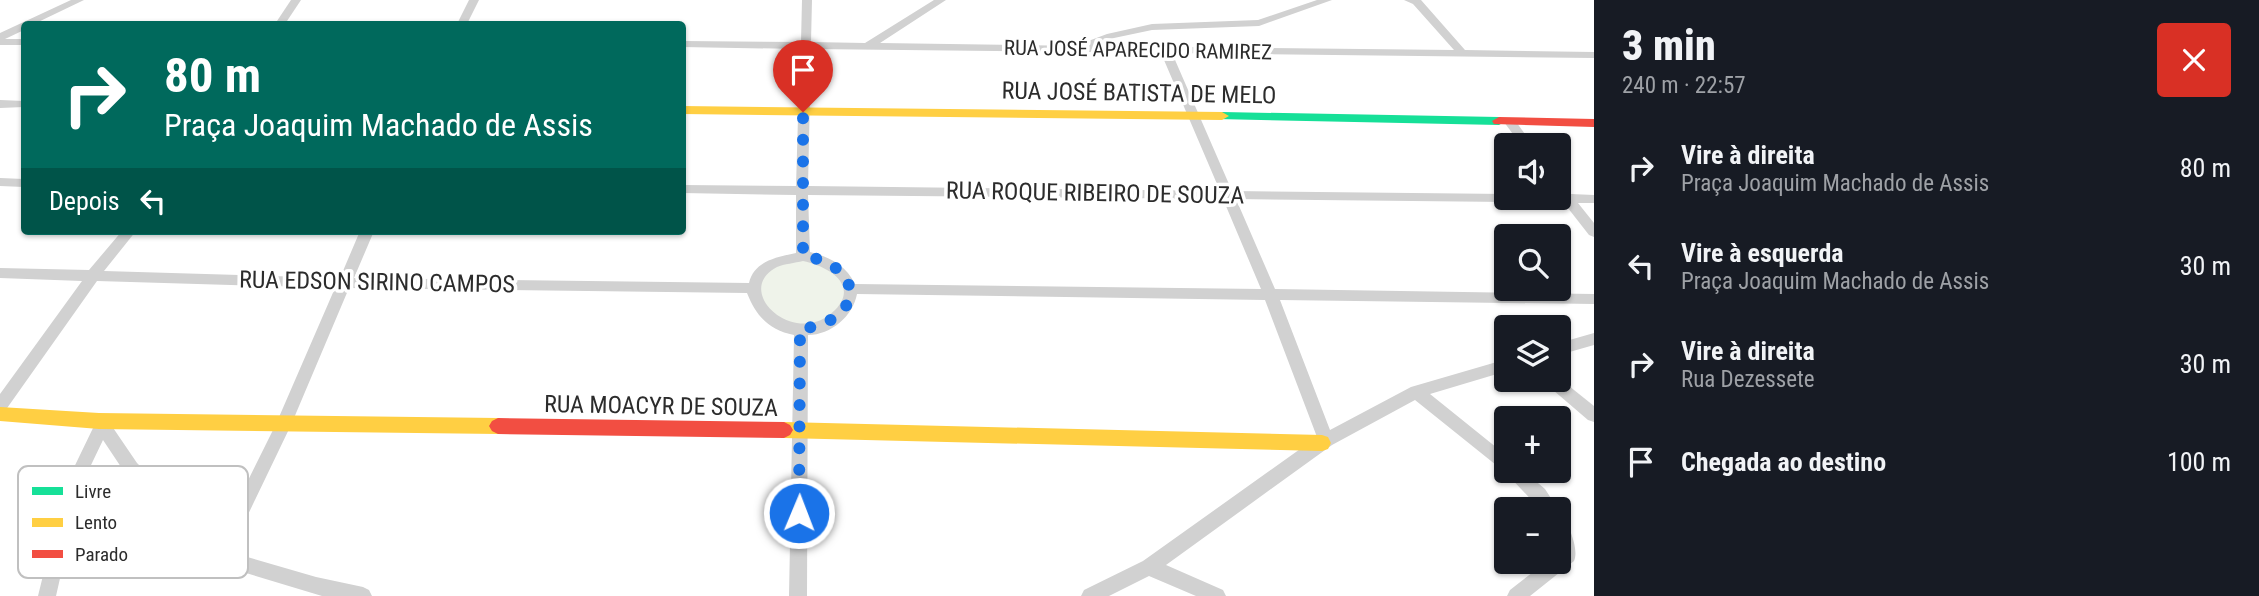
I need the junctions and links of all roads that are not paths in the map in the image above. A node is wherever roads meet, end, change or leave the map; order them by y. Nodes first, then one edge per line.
1 (79, 0) edge
2 (296, 0) edge
3 (474, 0) edge
4 (807, 0) edge
5 (941, 0) edge
6 (1327, 0) edge
7 (1413, 1) edge
8 (34, 21) edge
9 (283, 21) edge
10 (464, 21) edge
11 (21, 28) edge
12 (0, 39) edge
13 (21, 42) edge
14 (686, 44) edge
15 (807, 46) junction
16 (867, 47) junction
17 (1079, 48) junction
18 (1166, 51) junction
19 (1463, 54) junction
20 (1594, 55) edge
21 (0, 104) edge
22 (21, 104) edge
23 (686, 110) edge
24 (803, 112) junction
25 (1195, 115) junction
26 (1510, 122) junction
27 (1594, 123) edge
28 (1519, 133) edge
29 (0, 182) edge
30 (21, 183) edge
31 (686, 189) edge
32 (802, 190) junction
33 (1225, 194) junction
34 (1571, 195) edge
35 (1494, 198) edge
36 (1594, 199) edge
37 (1571, 203) edge
38 (1594, 232) edge
39 (126, 235) edge
40 (365, 235) edge
41 (803, 256) junction
42 (0, 273) edge
43 (95, 273) junction
44 (345, 283) junction
45 (753, 288) junction
46 (850, 289) junction
47 (1271, 296) junction
48 (1594, 299) edge
49 (800, 329) junction
50 (1594, 339) edge
51 (1571, 346) edge
52 (1494, 369) edge
53 (1416, 392) junction
54 (1566, 392) edge
55 (0, 406) edge
56 (0, 414) edge
57 (1594, 415) edge
58 (100, 424) junction
59 (283, 425) junction
60 (800, 430) junction
61 (1324, 442) junction
62 (1494, 455) edge
63 (82, 466) edge
64 (130, 466) edge
65 (1526, 483) edge
66 (248, 497) edge
67 (1541, 497) edge
68 (248, 566) edge
69 (1149, 567) junction
70 (1544, 574) edge
71 (51, 578) edge
72 (47, 596) edge
73 (363, 596) edge
74 (798, 596) edge
75 (1090, 596) edge
76 (1217, 596) edge
77 (1516, 596) edge

1 - 8 street
2 - 9 street
3 - 10 street
4 - 15 street
5 - 16 street
6 - 17 street
7 - 19 street
11 - 12 street
12 - 13 street
14 - 15 street, RUA JOSÉ APARECIDO RAMIREZ
15 - 16 street, RUA JOSÉ APARECIDO RAMIREZ
15 - 24 street
16 - 17 street, RUA JOSÉ APARECIDO RAMIREZ
17 - 18 street, RUA JOSÉ APARECIDO RAMIREZ
18 - 19 street, RUA JOSÉ APARECIDO RAMIREZ
18 - 25 street
19 - 20 street, RUA JOSÉ APARECIDO RAMIREZ
21 - 22 street
23 - 24 street, RUA JOSÉ BATISTA DE MELO
24 - 25 street, RUA JOSÉ BATISTA DE MELO
24 - 32 street
25 - 26 street, RUA JOSÉ BATISTA DE MELO
25 - 33 street
26 - 27 street, RUA JOSÉ BATISTA DE MELO
26 - 28 street
29 - 30 street
31 - 32 street, RUA ROQUE RIBEIRO DE SOUZA
32 - 33 street, RUA ROQUE RIBEIRO DE SOUZA
32 - 41 street
33 - 35 street, RUA ROQUE RIBEIRO DE SOUZA
33 - 47 street
34 - 36 street
37 - 38 street
39 - 43 street
40 - 44 street
41 - 45 street
41 - 46 street
42 - 43 street, RUA EDSON SIRINO CAMPOS
43 - 44 street, RUA EDSON SIRINO CAMPOS
43 - 55 street
44 - 45 street, RUA EDSON SIRINO CAMPOS
44 - 59 street
45 - 49 street
46 - 47 street
46 - 49 street
47 - 48 street
47 - 61 street
49 - 60 street
50 - 51 street
52 - 53 street
53 - 61 street
53 - 62 street
54 - 57 street
56 - 58 street, RUA MOACYR DE SOUZA
58 - 59 street, RUA MOACYR DE SOUZA
58 - 63 street
58 - 64 street
59 - 60 street, RUA MOACYR DE SOUZA
59 - 66 street
60 - 61 street, RUA MOACYR DE SOUZA
60 - 74 street
61 - 69 street
65 - 67 street
68 - 73 street
69 - 75 street
69 - 76 street
70 - 77 street
71 - 72 street

